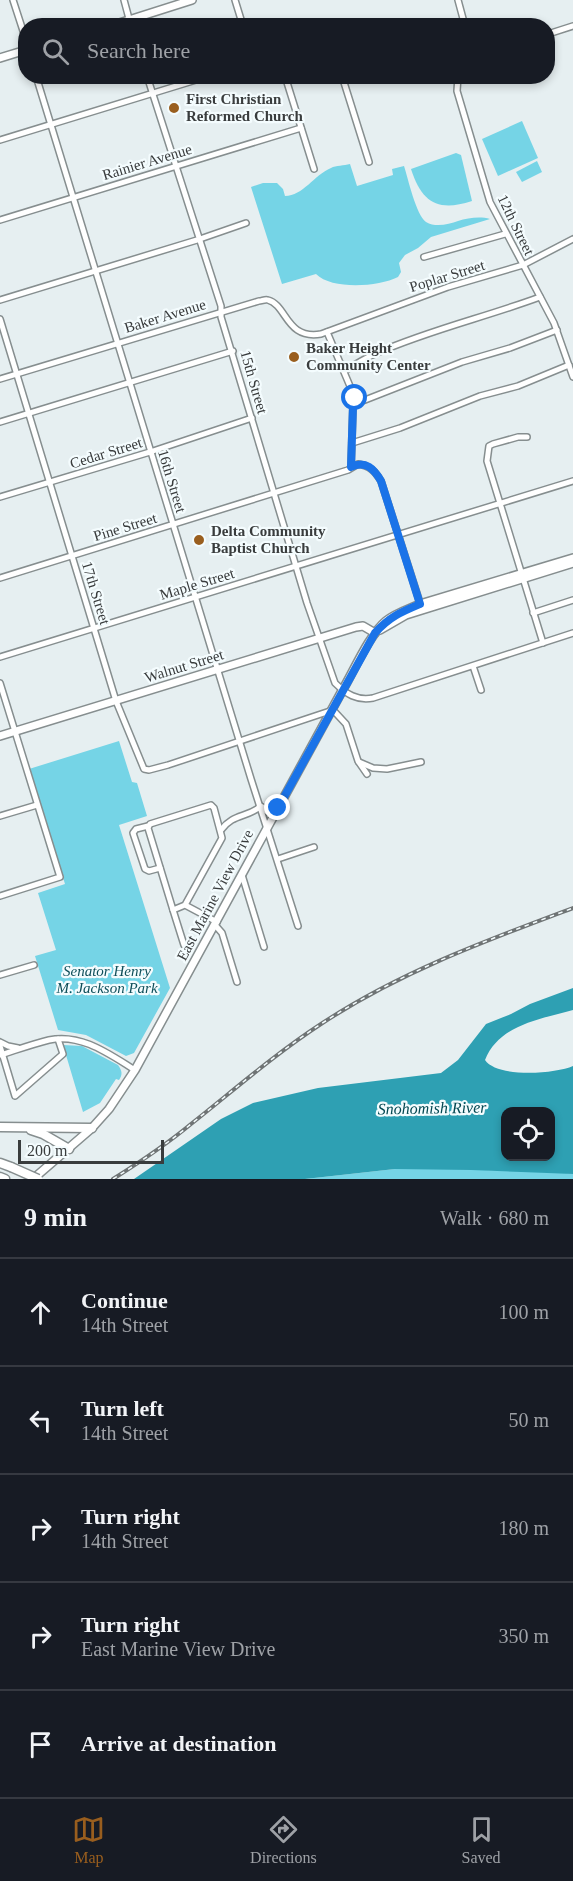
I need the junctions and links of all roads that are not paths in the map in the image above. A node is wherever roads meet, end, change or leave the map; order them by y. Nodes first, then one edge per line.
1 (13, 0) edge
2 (124, 0) edge
3 (192, 0) edge
4 (235, 0) edge
5 (458, 0) edge
6 (19, 18) edge
7 (129, 18) edge
8 (144, 18) edge
9 (241, 18) edge
10 (463, 18) edge
11 (573, 26) edge
12 (555, 32) edge
13 (18, 52) edge
14 (0, 58) edge
15 (38, 84) edge
16 (150, 84) edge
17 (184, 84) edge
18 (287, 84) edge
19 (345, 84) edge
20 (457, 84) edge
21 (153, 94) junction
22 (51, 124) junction
23 (301, 128) junction
24 (0, 140) edge
25 (369, 162) dead end
26 (176, 166) junction
27 (314, 169) dead end
28 (73, 198) junction
29 (0, 220) edge
30 (246, 223) dead end
31 (506, 234) junction
32 (200, 238) junction
33 (573, 239) edge
34 (424, 257) dead end
35 (523, 265) junction
36 (95, 271) junction
37 (540, 297) junction
38 (0, 300) edge
39 (221, 311) junction
40 (0, 320) edge
41 (557, 330) junction
42 (327, 332) junction
43 (117, 344) junction
44 (233, 351) junction
45 (569, 365) junction
46 (344, 371) junction
47 (17, 374) junction
48 (573, 377) edge
49 (0, 379) edge
50 (129, 382) junction
51 (355, 398) junction
52 (29, 413) junction
53 (252, 418) junction
54 (0, 422) edge
55 (527, 437) dead end
56 (352, 443) junction
57 (150, 452) junction
58 (351, 467) junction
59 (573, 481) edge
60 (50, 482) junction
61 (274, 493) junction
62 (0, 497) edge
63 (500, 504) junction
64 (173, 525) junction
65 (399, 535) junction
66 (72, 555) junction
67 (573, 558) edge
68 (573, 563) edge
69 (296, 566) junction
70 (522, 576) junction
71 (0, 578) edge
72 (195, 597) junction
73 (573, 600) edge
74 (421, 607) junction
75 (533, 613) junction
76 (94, 628) junction
77 (375, 633) junction
78 (573, 633) edge
79 (319, 638) junction
80 (543, 643) junction
81 (0, 657) edge
82 (473, 666) junction
83 (218, 670) junction
84 (0, 682) edge
85 (481, 690) dead end
86 (342, 691) junction
87 (116, 701) junction
88 (333, 710) junction
89 (15, 732) junction
90 (0, 736) edge
91 (239, 741) junction
92 (358, 761) junction
93 (421, 762) dead end
94 (368, 774) dead end
95 (37, 805) junction
96 (260, 807) junction
97 (278, 808) junction
98 (0, 816) edge
99 (148, 826) junction
100 (267, 827) junction
101 (221, 830) junction
102 (314, 847) dead end
103 (278, 859) junction
104 (160, 868) junction
105 (242, 875) junction
106 (0, 896) edge
107 (185, 905) junction
108 (173, 910) junction
109 (216, 923) junction
110 (298, 926) dead end
111 (184, 945) dead end
112 (264, 947) dead end
113 (34, 965) dead end
114 (0, 975) edge
115 (237, 982) dead end
116 (58, 1039) junction
117 (0, 1044) edge
118 (22, 1048) junction
119 (1, 1055) edge
120 (135, 1070) junction
121 (0, 1127) edge
122 (22, 1128) junction
123 (92, 1128) junction
124 (69, 1149) junction
125 (0, 1163) edge
126 (0, 1177) edge
127 (5, 1179) edge
128 (33, 1179) edge
129 (39, 1179) edge

1 - 6 street
2 - 7 street
3 - 8 main road
4 - 9 street
5 - 10 street
11 - 12 street
13 - 14 main road
15 - 22 street, 16th Street
16 - 21 street, 15th Street
17 - 21 street
18 - 23 street
19 - 25 street
20 - 31 street, 12th Street
21 - 22 street
21 - 26 street, 15th Street
22 - 24 street
22 - 28 street, 16th Street
23 - 26 street, Rainier Avenue
23 - 27 street
26 - 28 street, Rainier Avenue
26 - 32 street, 15th Street
28 - 29 street, Rainier Avenue
28 - 36 street, 16th Street
30 - 32 street
31 - 34 street
31 - 35 street, 12th Street
32 - 36 street
32 - 39 street, 15th Street
33 - 35 street, Poplar Street
35 - 37 street, 12th Street
35 - 42 street, Poplar Street
36 - 38 street
36 - 43 street, 16th Street
37 - 41 street, 12th Street
37 - 46 street
39 - 42 street, Baker Avenue
39 - 43 street, Baker Avenue
39 - 44 street, 15th Street
40 - 47 street, 17th Street
41 - 45 street, 12th Street
41 - 51 street
42 - 46 street
43 - 47 street, Baker Avenue
43 - 50 street, 16th Street
44 - 50 street
44 - 53 street, 15th Street
45 - 48 street, 12th Street
45 - 56 street
46 - 51 street
47 - 49 street, Baker Avenue
47 - 52 street, 17th Street
50 - 52 street
50 - 57 street, 16th Street
51 - 56 street
52 - 54 street
52 - 60 street, 17th Street
53 - 57 street, Cedar Street
53 - 61 street, 15th Street
55 - 63 street
56 - 58 street
57 - 60 street, Cedar Street
57 - 64 street, 16th Street
58 - 61 street, Pine Street
58 - 65 street, Pine Street
59 - 63 street, Maple Street
60 - 62 street, Cedar Street
60 - 66 street, 17th Street
61 - 64 street, Pine Street
61 - 69 street, 15th Street
63 - 65 street, Maple Street
63 - 70 street
64 - 66 street, Pine Street
64 - 72 street, 16th Street
65 - 69 street, Maple Street
65 - 74 street
66 - 71 street, Pine Street
66 - 76 street, 17th Street
67 - 70 main road, East Marine View Drive
68 - 70 main road, East Marine View Drive
69 - 72 street, Maple Street
69 - 79 street, 15th Street
70 - 74 main road, East Marine View Drive
70 - 75 street
72 - 76 street, Maple Street
72 - 83 street, 16th Street
73 - 75 street
74 - 77 main road, East Marine View Drive
75 - 80 street
76 - 81 street, Maple Street
76 - 87 street, 17th Street
77 - 79 main road, Walnut Street
77 - 86 main road, East Marine View Drive
78 - 80 street
79 - 83 main road, Walnut Street
79 - 86 street, 15th Street
80 - 82 street
82 - 85 street
82 - 86 street
83 - 87 main road, Walnut Street
83 - 91 street, 16th Street
84 - 89 street
86 - 88 main road, East Marine View Drive
87 - 89 main road, Walnut Street
87 - 91 street, 17th Street
88 - 91 street
88 - 92 street
88 - 97 main road, East Marine View Drive
89 - 90 main road, Walnut Street
89 - 95 street
91 - 96 street, 16th Street
92 - 93 street
92 - 94 street
95 - 98 street
95 - 106 street
96 - 97 main road
96 - 100 street, 16th Street
96 - 101 street
97 - 100 main road, East Marine View Drive
99 - 101 street
99 - 104 street
99 - 104 street
100 - 103 street, 16th Street
100 - 105 main road, East Marine View Drive
101 - 107 street
102 - 103 street
103 - 110 street, 16th Street
104 - 108 street
105 - 109 main road, East Marine View Drive
105 - 112 street
107 - 108 street
107 - 109 street
108 - 111 street
109 - 115 street
109 - 120 main road, East Marine View Drive
113 - 114 street
116 - 118 street
116 - 119 street
116 - 120 street
117 - 118 street
117 - 119 street
118 - 119 street
120 - 123 main road, East Marine View Drive
121 - 122 highway
122 - 123 highway
122 - 124 highway
123 - 124 main road, East Marine View Drive
124 - 128 main road, East Marine View Drive
125 - 129 highway, bridge
126 - 127 highway

